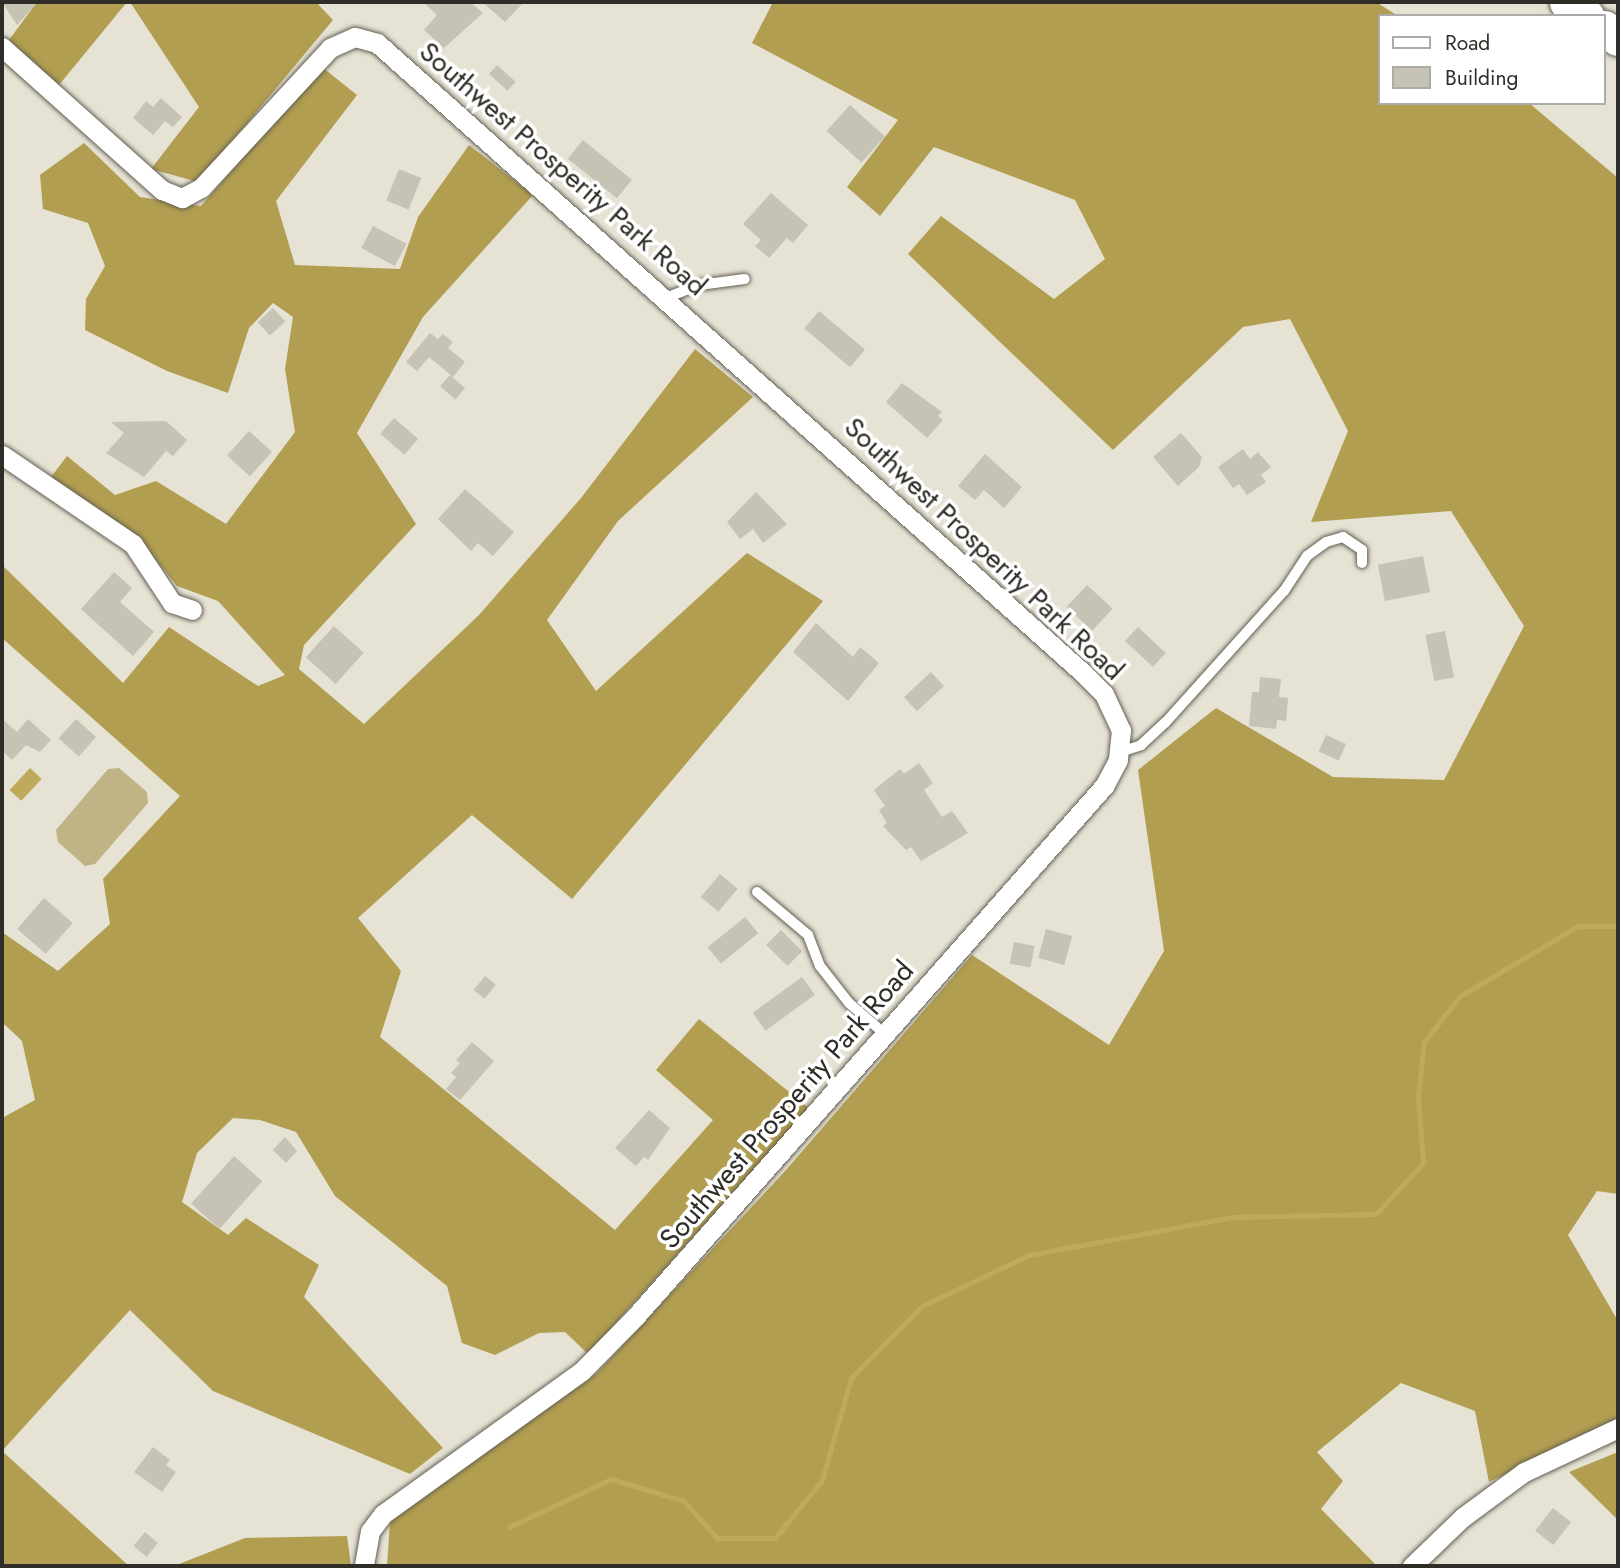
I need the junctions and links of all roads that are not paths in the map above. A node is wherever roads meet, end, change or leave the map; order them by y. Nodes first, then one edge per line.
1 (1567, 2) edge
2 (1583, 14) edge
3 (2, 47) edge
4 (745, 279) dead end
5 (666, 298) junction
6 (2, 454) edge
7 (1362, 563) dead end
8 (192, 610) dead end
9 (1120, 752) junction
10 (757, 892) dead end
11 (886, 1035) junction
12 (1618, 1428) edge
13 (364, 1566) edge
14 (1412, 1566) edge

1 - 2 highway
3 - 5 street, Southwest Prosperity Park Road
4 - 5 lane
5 - 9 street, Southwest Prosperity Park Road
6 - 8 street
7 - 9 lane
9 - 11 street, Southwest Prosperity Park Road
10 - 11 lane
11 - 13 street, Southwest Prosperity Park Road
12 - 14 street

